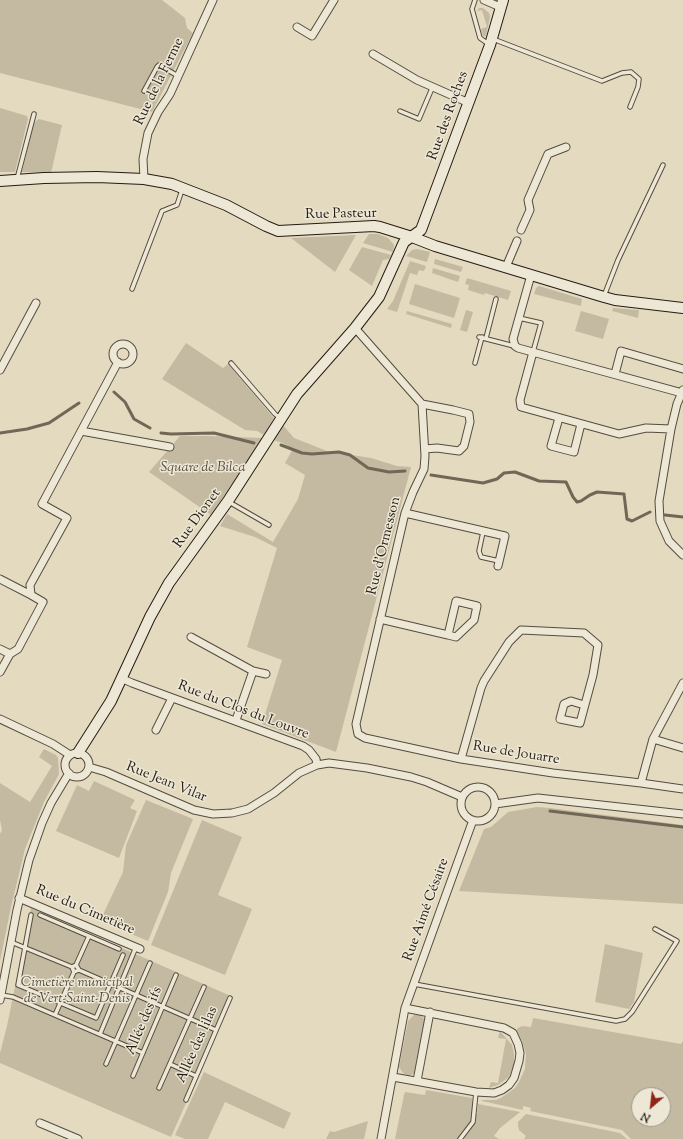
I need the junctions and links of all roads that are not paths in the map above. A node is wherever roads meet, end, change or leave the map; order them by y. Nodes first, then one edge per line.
1 (213, 0) edge
2 (334, 0) edge
3 (475, 0) edge
4 (484, 0) edge
5 (502, 4) edge
6 (298, 27) dead end
7 (491, 42) junction
8 (373, 54) dead end
9 (178, 76) junction
10 (433, 86) junction
11 (144, 91) dead end
12 (469, 103) junction
13 (630, 107) dead end
14 (400, 111) dead end
15 (34, 114) dead end
16 (566, 147) dead end
17 (663, 166) dead end
18 (16, 180) junction
19 (144, 180) junction
20 (0, 181) edge
21 (183, 187) junction
22 (521, 230) dead end
23 (412, 237) junction
24 (517, 241) dead end
25 (506, 267) junction
26 (531, 275) junction
27 (132, 289) dead end
28 (604, 298) junction
29 (496, 299) dead end
30 (36, 303) dead end
31 (683, 308) edge
32 (519, 318) junction
33 (354, 328) junction
34 (482, 337) junction
35 (515, 346) junction
36 (533, 352) junction
37 (118, 362) dead end
38 (231, 363) dead end
39 (475, 363) dead end
40 (683, 369) edge
41 (0, 370) edge
42 (615, 374) junction
43 (682, 391) edge
44 (422, 404) junction
45 (680, 404) edge
46 (559, 418) junction
47 (281, 419) junction
48 (581, 424) junction
49 (671, 429) junction
50 (81, 431) junction
51 (170, 447) dead end
52 (425, 449) junction
53 (228, 501) junction
54 (405, 513) junction
55 (269, 526) dead end
56 (483, 530) junction
57 (683, 555) edge
58 (498, 564) joint
59 (0, 579) edge
60 (31, 595) junction
61 (380, 619) junction
62 (448, 635) junction
63 (191, 637) dead end
64 (0, 649) edge
65 (10, 654) junction
66 (253, 671) junction
67 (0, 672) edge
68 (266, 674) dead end
69 (123, 679) junction
70 (683, 683) edge
71 (172, 698) junction
72 (584, 705) dead end
73 (0, 719) edge
74 (236, 720) junction
75 (356, 724) joint
76 (156, 730) dead end
77 (654, 739) junction
78 (683, 748) edge
79 (74, 754) junction
80 (461, 759) junction
81 (317, 765) junction
82 (89, 767) junction
83 (69, 773) junction
84 (641, 783) junction
85 (683, 789) edge
86 (462, 797) junction
87 (495, 804) junction
88 (683, 814) edge
89 (473, 820) junction
90 (20, 898) junction
91 (31, 915) dead end
92 (40, 915) dead end
93 (655, 929) dead end
94 (89, 936) junction
95 (11, 942) junction
96 (24, 947) junction
97 (119, 949) dead end
98 (136, 950) joint
99 (123, 955) dead end
100 (150, 963) dead end
101 (76, 965) junction
102 (72, 967) junction
103 (79, 970) junction
104 (74, 972) junction
105 (176, 975) dead end
106 (111, 984) junction
107 (414, 984) junction
108 (204, 987) dead end
109 (119, 988) junction
110 (135, 996) junction
111 (0, 997) edge
112 (230, 998) dead end
113 (60, 1003) junction
114 (162, 1007) junction
115 (405, 1008) junction
116 (430, 1012) junction
117 (55, 1015) junction
118 (190, 1019) junction
119 (216, 1030) junction
120 (100, 1034) junction
121 (116, 1042) junction
122 (143, 1053) junction
123 (106, 1064) dead end
124 (170, 1064) junction
125 (133, 1076) dead end
126 (196, 1076) junction
127 (393, 1077) junction
128 (417, 1081) junction
129 (160, 1088) dead end
130 (476, 1092) junction
131 (186, 1100) dead end
132 (40, 1123) dead end
133 (66, 1137) edge
134 (78, 1139) edge
135 (381, 1139) edge
136 (460, 1139) edge

1 - 9 street, Rue de la Ferme
2 - 6 street
3 - 7 lane
4 - 5 street
5 - 7 street, Rue des Roches
7 - 12 street, Rue des Roches
7 - 13 lane
8 - 10 street
9 - 11 lane
9 - 19 street, Rue de la Ferme
10 - 12 street
10 - 14 lane
12 - 23 street, Rue des Roches
15 - 18 lane
16 - 22 street
17 - 28 lane
18 - 19 street, Rue Pasteur
18 - 20 street, Rue Pasteur
19 - 21 street, Rue Pasteur
21 - 23 street, Rue Pasteur
21 - 27 lane
23 - 25 street, Rue Pasteur
23 - 33 street, Rue Dionet
24 - 25 street
25 - 26 street, Rue Pasteur
26 - 28 street, Rue Pasteur
26 - 32 street
28 - 31 street, Rue Pasteur
29 - 34 lane
30 - 41 street
32 - 35 street
32 - 36 lane
33 - 44 street
33 - 47 street, Rue Dionet
34 - 35 lane
34 - 39 lane
35 - 36 street
36 - 42 street
36 - 46 street
37 - 50 street
38 - 47 lane
40 - 42 street
42 - 43 street
43 - 45 street
44 - 52 street, Rue d'Ormesson
44 - 52 street
45 - 49 street
46 - 48 street
46 - 48 street
47 - 53 street, Rue Dionet
48 - 49 street
49 - 57 street
50 - 51 street
50 - 60 street
52 - 54 street, Rue d'Ormesson
53 - 55 lane
53 - 69 street, Rue Dionet
54 - 56 street
54 - 61 street, Rue d'Ormesson
56 - 58 lane
56 - 58 street
59 - 60 street
60 - 65 street
61 - 62 street
61 - 75 street, Rue d'Ormesson
62 - 62 street
63 - 66 street
64 - 65 street
65 - 67 street
66 - 68 street
66 - 74 street
69 - 71 street, Rue du Clos du Louvre
69 - 79 street, Rue Dionet
70 - 77 street
71 - 74 street, Rue du Clos du Louvre
71 - 76 street
72 - 80 street
73 - 79 street
74 - 81 street, Rue du Clos du Louvre
75 - 80 street, Rue de Jouarre
77 - 78 street
77 - 84 street
79 - 82 street
79 - 83 street
80 - 84 street, Rue de Jouarre
81 - 82 street, Rue Jean Vilar
81 - 86 street
82 - 83 street
83 - 90 street
84 - 85 street, Rue de Jouarre
86 - 87 street
86 - 89 street
87 - 88 street
87 - 89 street
89 - 107 street, Rue Aimé Césaire
90 - 95 street
90 - 98 street, Rue du Cimetière
91 - 96 lane
92 - 94 lane
93 - 107 lane
94 - 97 lane
94 - 101 lane
95 - 96 lane
95 - 111 street
96 - 102 lane
96 - 113 lane
98 - 109 lane
99 - 106 lane
100 - 110 lane
101 - 102 lane
101 - 103 lane
102 - 104 lane
103 - 104 lane
103 - 106 lane
104 - 113 lane
105 - 114 lane, Allée des ifs
106 - 109 lane
106 - 113 lane
107 - 115 street, Rue Aimé Césaire
108 - 118 lane
109 - 110 lane
109 - 120 lane
110 - 114 lane
110 - 121 lane
111 - 117 lane
112 - 119 lane, Allée des lilas
113 - 117 lane
114 - 118 lane
114 - 122 lane, Allée des ifs
115 - 116 street
115 - 127 street, Rue Aimé Césaire
116 - 128 street
116 - 130 street
117 - 120 lane
118 - 119 lane
118 - 124 lane
119 - 126 lane, Allée des lilas
120 - 121 lane
121 - 122 lane
121 - 123 lane
122 - 125 lane, Allée des ifs
124 - 126 lane
124 - 129 lane
126 - 131 lane, Allée des lilas
127 - 128 street
127 - 135 street, Rue Aimé Césaire
128 - 130 street
130 - 136 lane
132 - 133 street
133 - 134 street

